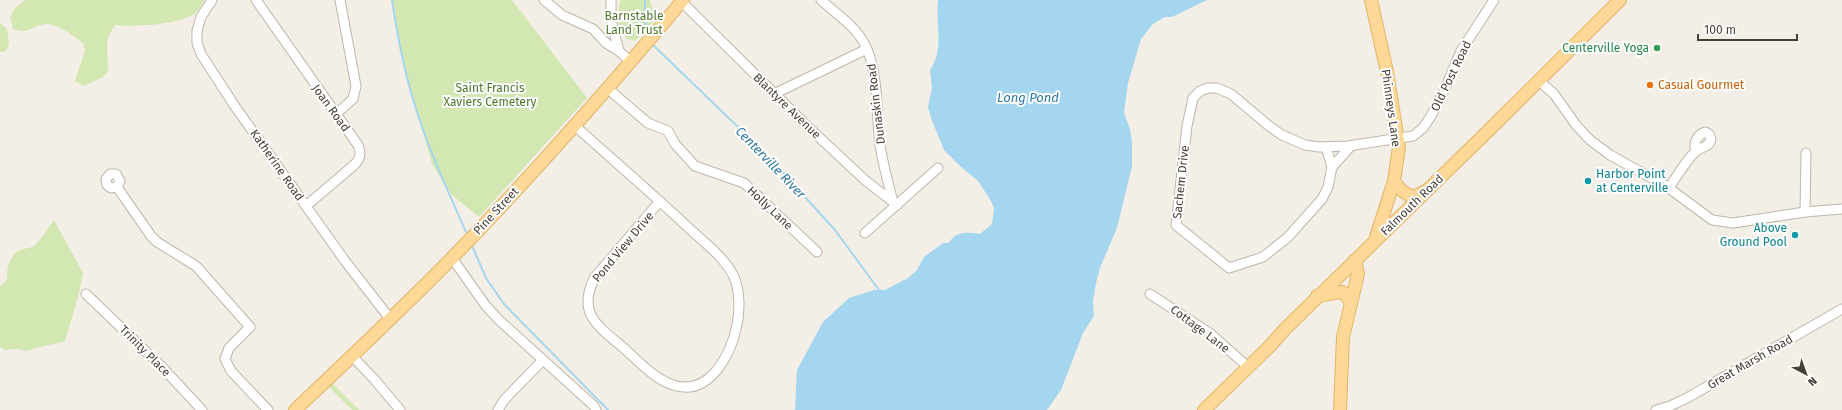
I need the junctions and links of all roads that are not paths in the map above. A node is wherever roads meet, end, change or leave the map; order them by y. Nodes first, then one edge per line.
1 (212, 0) edge
2 (256, 0) edge
3 (340, 0) edge
4 (544, 0) edge
5 (612, 0) edge
6 (821, 0) edge
7 (1371, 0) edge
8 (1494, 0) edge
9 (1620, 0) edge
10 (683, 1) edge
11 (867, 49) junction
12 (619, 51) junction
13 (630, 61) junction
14 (1538, 80) junction
15 (607, 88) junction
16 (774, 94) junction
17 (336, 114) junction
18 (574, 126) junction
19 (1398, 138) junction
20 (1351, 146) junction
21 (1326, 147) junction
22 (1696, 150) dead end
23 (1806, 153) dead end
24 (1332, 167) junction
25 (938, 168) dead end
26 (1394, 181) junction
27 (117, 187) dead end
28 (1429, 188) junction
29 (1669, 188) junction
30 (660, 201) junction
31 (895, 204) junction
32 (306, 206) junction
33 (1842, 209) edge
34 (1805, 212) junction
35 (866, 233) dead end
36 (1376, 239) junction
37 (817, 252) dead end
38 (452, 258) junction
39 (1355, 260) junction
40 (86, 294) dead end
41 (1150, 294) dead end
42 (1317, 296) junction
43 (1351, 302) junction
44 (1842, 309) edge
45 (390, 320) junction
46 (352, 356) junction
47 (542, 360) junction
48 (1248, 367) junction
49 (1679, 402) junction
50 (202, 410) edge
51 (268, 410) edge
52 (295, 410) edge
53 (400, 410) edge
54 (498, 410) edge
55 (596, 410) edge
56 (1204, 410) edge
57 (1340, 410) edge
58 (1656, 410) edge
59 (1685, 410) edge

1 - 32 street, Katherine Road
2 - 17 street, Joan Road
3 - 17 street
4 - 12 street
5 - 12 street
6 - 11 street, Dunaskin Road
7 - 19 main road, Phinneys Lane
8 - 19 street, Old Post Road
9 - 14 main road, Falmouth Road
10 - 13 main road, Pine Street
10 - 16 street, Blantyre Avenue
11 - 16 street
11 - 31 street, Dunaskin Road
12 - 13 street
13 - 15 main road, Pine Street
14 - 28 main road, Falmouth Road
14 - 29 street
15 - 18 main road, Pine Street
15 - 37 street, Holly Lane
16 - 31 street, Blantyre Avenue
17 - 32 street, Joan Road
18 - 30 street, Pond View Drive
18 - 38 main road, Pine Street
19 - 20 street, Sachem Drive
19 - 26 main road, Phinneys Lane
20 - 21 street, Sachem Drive
20 - 24 street, Sachem Drive
21 - 24 street, Sachem Drive
21 - 24 street, Sachem Drive
22 - 29 street
23 - 34 street
25 - 31 street
26 - 28 main road
26 - 36 main road, Phinneys Lane
27 - 51 street
28 - 36 main road, Falmouth Road
29 - 34 street
30 - 30 street, Pond View Drive
31 - 35 street
32 - 45 street, Katherine Road
33 - 34 street
36 - 39 main road, Falmouth Road
38 - 45 main road, Pine Street
38 - 47 street
39 - 42 main road, Falmouth Road
39 - 43 main road
40 - 50 street, Trinity Place
41 - 48 street, Cottage Lane
42 - 43 main road
42 - 48 main road, Falmouth Road
43 - 57 main road
44 - 49 street, Great Marsh Road
45 - 46 main road, Pine Street
46 - 52 main road, Pine Street
46 - 53 street
47 - 54 street
47 - 55 street
48 - 56 main road, Falmouth Road
49 - 58 street, Great Marsh Road
49 - 59 street

